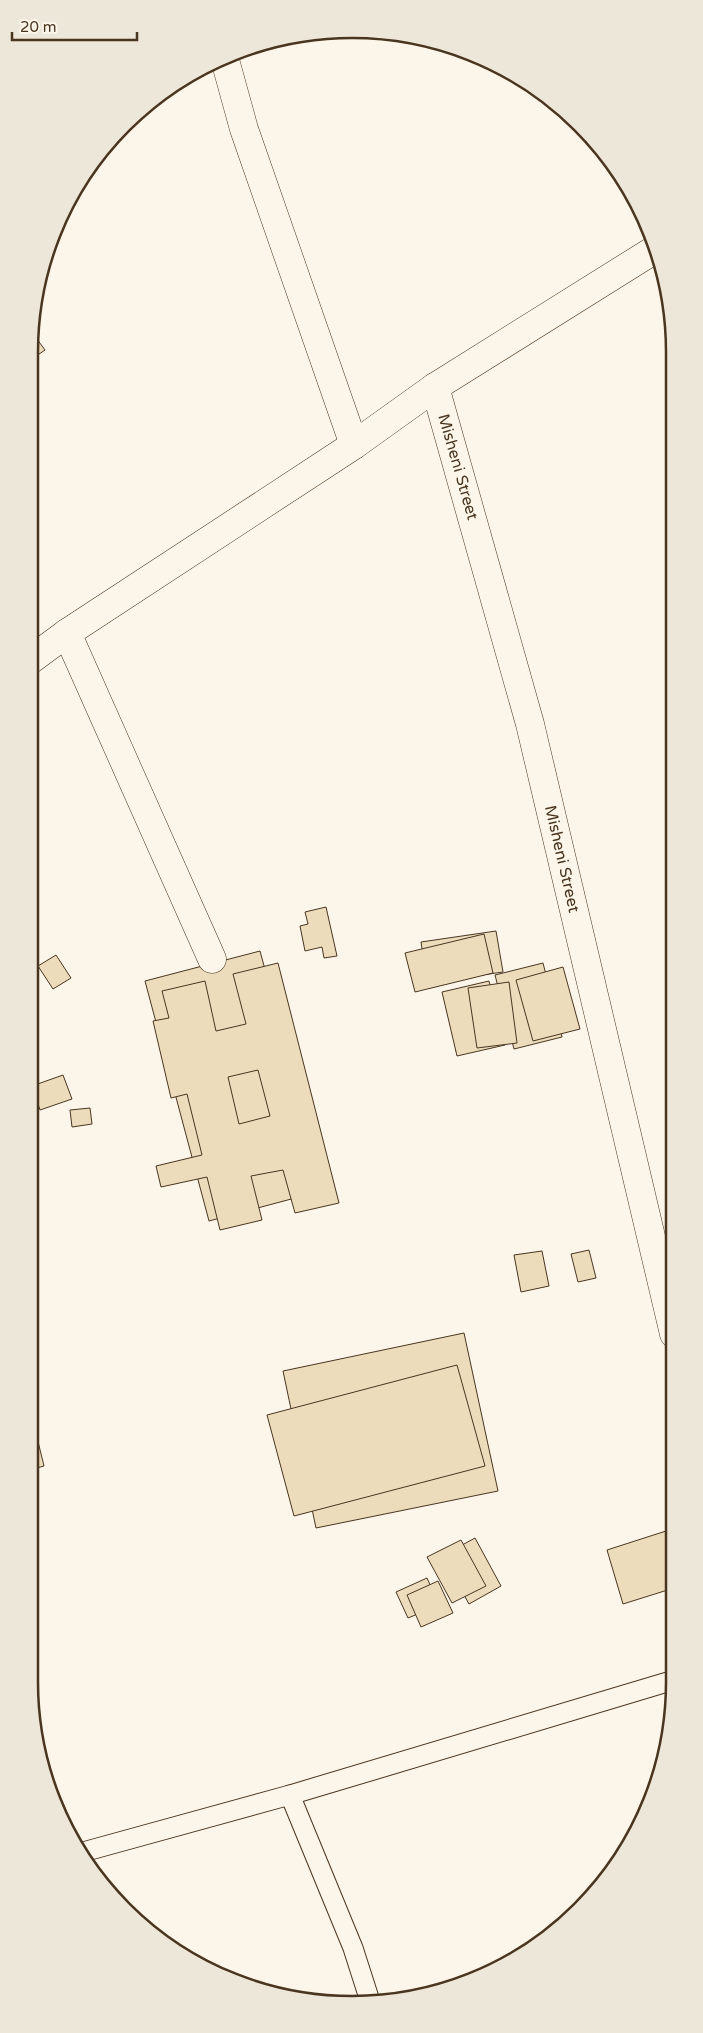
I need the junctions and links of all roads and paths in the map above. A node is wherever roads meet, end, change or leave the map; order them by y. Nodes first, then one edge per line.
1 (226, 64) edge
2 (650, 253) edge
3 (435, 387) junction
4 (354, 445) junction
5 (67, 633) junction
6 (38, 654) edge
7 (212, 959) dead end
8 (666, 1300) edge
9 (666, 1682) edge
10 (290, 1795) junction
11 (87, 1851) edge
12 (368, 1995) edge

1 - 4 main road
2 - 3 main road
3 - 4 main road
3 - 8 main road, Misheni Street
4 - 5 main road
5 - 6 main road
5 - 7 main road
9 - 10 lane
10 - 11 lane
10 - 12 lane

